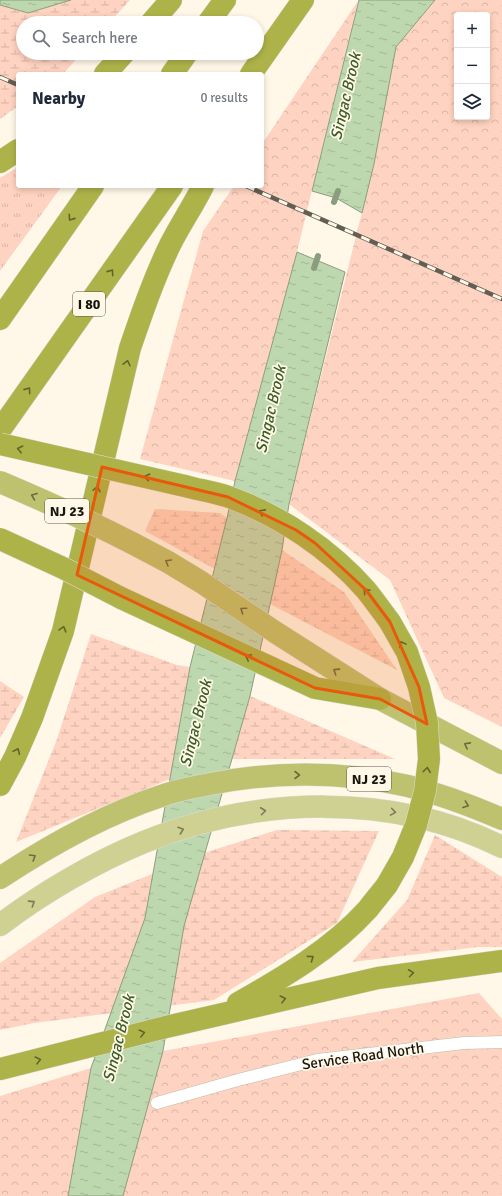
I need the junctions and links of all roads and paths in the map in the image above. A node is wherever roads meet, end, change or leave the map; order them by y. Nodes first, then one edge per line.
1 (171, 0) edge
2 (225, 0) edge
3 (303, 0) edge
4 (157, 16) edge
5 (213, 16) edge
6 (286, 24) junction
7 (264, 55) edge
8 (118, 60) edge
9 (182, 60) edge
10 (261, 60) edge
11 (107, 72) edge
12 (173, 72) edge
13 (252, 72) edge
14 (261, 72) edge
15 (16, 151) edge
16 (0, 162) edge
17 (92, 188) edge
18 (171, 188) edge
19 (202, 188) edge
20 (0, 319) edge
21 (0, 430) edge
22 (0, 444) edge
23 (0, 482) edge
24 (0, 539) edge
25 (0, 554) edge
26 (121, 598) junction
27 (380, 699) junction
28 (502, 763) edge
29 (0, 785) edge
30 (502, 819) edge
31 (502, 847) edge
32 (0, 878) edge
33 (0, 925) edge
34 (502, 961) edge
35 (218, 1015) junction
36 (502, 1042) edge
37 (0, 1069) edge
38 (157, 1103) dead end

1 - 4 highway
2 - 5 highway
3 - 6 highway
6 - 7 highway
6 - 14 highway
8 - 11 highway
9 - 12 highway
10 - 13 highway
15 - 16 highway
17 -> 20 highway
21 -> 18 highway, I 80
29 -> 19 highway
35 -> 22 highway, bridge
27 -> 23 highway, NJ 23, bridge
24 - 26 highway, bridge
25 - 26 highway, bridge
27 -> 26 highway
28 -> 27 highway, NJ 23
32 -> 30 highway, NJ 23
33 -> 31 main road
35 -> 34 highway
37 -> 35 highway
36 - 38 lane, Service Road North

